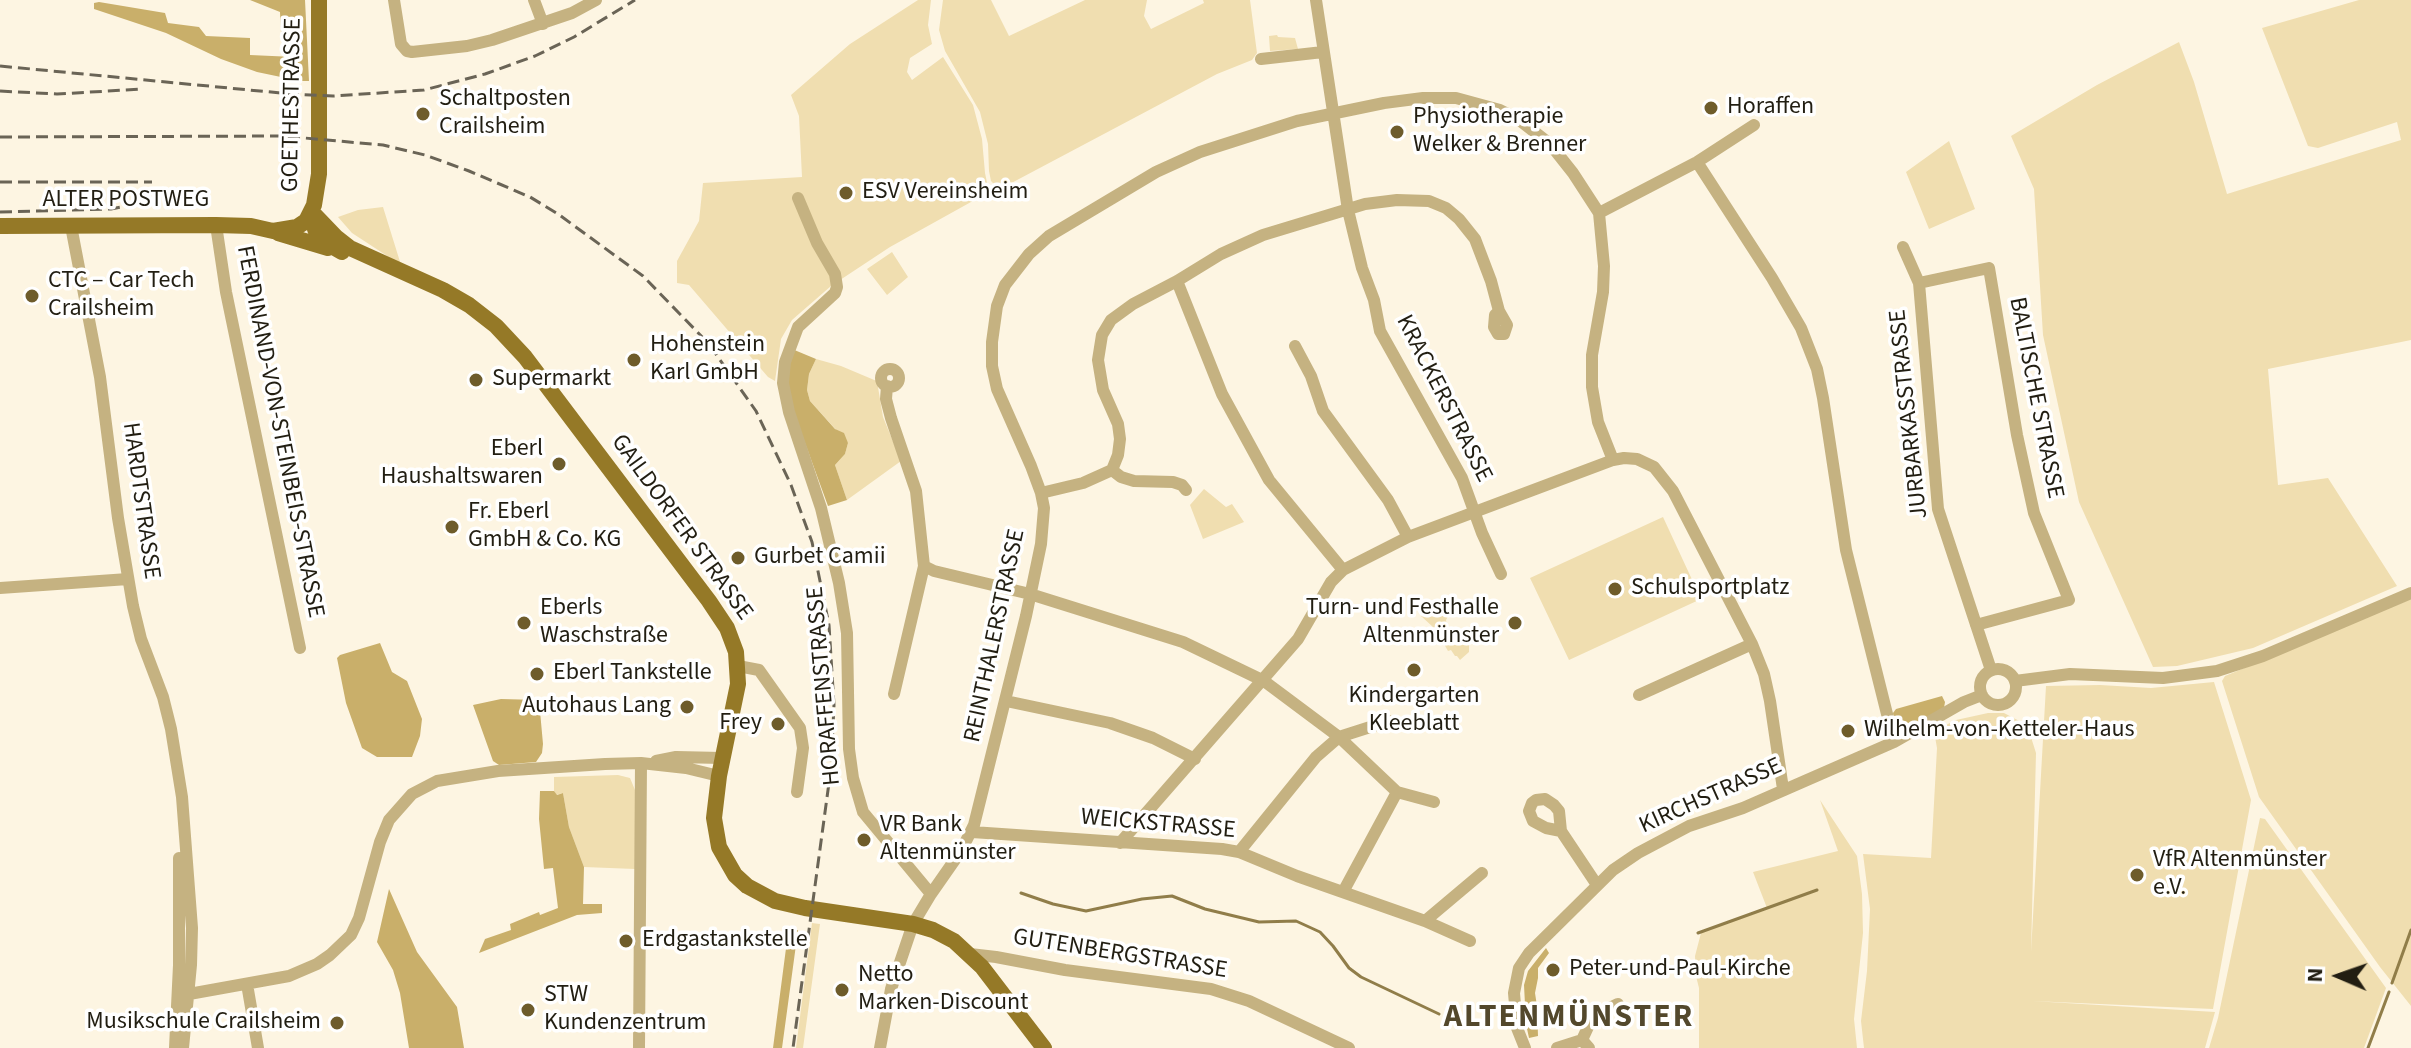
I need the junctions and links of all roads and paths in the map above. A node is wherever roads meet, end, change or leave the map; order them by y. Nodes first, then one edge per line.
1 (319, 0) edge
2 (394, 0) edge
3 (534, 0) edge
4 (1332, 0) edge
5 (1317, 1) edge
6 (593, 2) edge
7 (543, 24) junction
8 (1323, 52) junction
9 (1261, 59) dead end
10 (1333, 113) junction
11 (1754, 125) dead end
12 (1697, 162) junction
13 (798, 198) dead end
14 (1348, 210) junction
15 (312, 212) junction
16 (1599, 213) junction
17 (216, 225) junction
18 (0, 226) edge
19 (71, 226) junction
20 (251, 226) junction
21 (273, 231) junction
22 (1903, 247) dead end
23 (340, 252) junction
24 (1177, 281) junction
25 (1919, 283) junction
26 (429, 284) junction
27 (1499, 311) dead end
28 (1295, 346) dead end
29 (887, 386) dead end
30 (1613, 460) junction
31 (1112, 470) junction
32 (1186, 490) dead end
33 (1041, 493) junction
34 (1475, 512) junction
35 (1408, 537) junction
36 (924, 566) junction
37 (1343, 570) junction
38 (1501, 574) dead end
39 (128, 579) junction
40 (0, 588) edge
41 (2411, 593) edge
42 (1030, 594) junction
43 (1976, 625) junction
44 (1752, 644) junction
45 (300, 648) dead end
46 (738, 666) junction
47 (1991, 670) junction
48 (1264, 681) junction
49 (2015, 681) junction
50 (894, 694) dead end
51 (1639, 695) dead end
52 (1982, 695) junction
53 (1006, 701) junction
54 (1389, 721) dead end
55 (1339, 737) junction
56 (1894, 742) junction
57 (722, 758) junction
58 (1195, 759) junction
59 (641, 763) junction
60 (719, 776) junction
61 (178, 778) junction
62 (1783, 789) junction
63 (797, 792) dead end
64 (1397, 792) junction
65 (1434, 802) dead end
66 (1561, 831) dead end
67 (972, 832) junction
68 (1120, 843) junction
69 (1239, 852) junction
70 (1482, 873) dead end
71 (1597, 885) junction
72 (1343, 892) junction
73 (931, 894) junction
74 (1425, 921) junction
75 (913, 924) junction
76 (1470, 941) dead end
77 (970, 954) junction
78 (247, 984) junction
79 (184, 993) junction
80 (1618, 1004) dead end
81 (1585, 1044) edge
82 (175, 1048) edge
83 (183, 1048) edge
84 (258, 1048) edge
85 (639, 1048) edge
86 (880, 1048) edge
87 (1044, 1048) edge
88 (1349, 1048) edge
89 (1525, 1048) edge
90 (1557, 1048) edge

1 - 15 main road, GOETHESTRASSE
2 - 7 street
3 - 7 street
4 - 5 street, KRACKERSTRASSE
5 - 8 street, KRACKERSTRASSE
6 - 7 street
8 - 9 street
8 - 10 street, KRACKERSTRASSE
10 - 14 street, KRACKERSTRASSE
10 - 16 street, REINTHALERSTRASSE
10 - 33 street, REINTHALERSTRASSE
11 - 12 street
12 - 16 street
12 - 56 street
13 - 73 street, HORAFFENSTRASSE
14 - 24 street
14 - 27 street
14 - 34 street, KRACKERSTRASSE
15 - 20 main road, ALTER POSTWEG
15 - 21 main road
15 - 23 main road, GAILDORFER STRASSE
15 - 26 main road, GAILDORFER STRASSE
16 - 30 street, REINTHALERSTRASSE
17 - 19 main road, ALTER POSTWEG
17 - 20 main road, ALTER POSTWEG
17 - 45 street, FERDINAND-VON-STEINBEIS-STRASSE
18 - 19 main road, ALTER POSTWEG
19 - 39 street, HARDTSTRASSE
20 - 21 main road, ALTER POSTWEG
21 - 23 main road, GAILDORFER STRASSE
22 - 25 street, JURBARKASSTRASSE
23 - 26 main road, GAILDORFER STRASSE
24 - 31 street
24 - 37 street
25 - 43 street, JURBARKASSTRASSE
25 - 43 street, BALTISCHE STRASSE
26 - 46 main road, GAILDORFER STRASSE
28 - 35 street
29 - 36 street
30 - 34 street
30 - 44 street
31 - 32 street
31 - 33 street
33 - 42 street, REINTHALERSTRASSE
34 - 35 street
34 - 38 street, KRACKERSTRASSE
35 - 37 street
36 - 42 street
36 - 50 street
37 - 48 street
39 - 40 street
39 - 61 street, HARDTSTRASSE
41 - 49 street
42 - 48 street
42 - 53 street, REINTHALERSTRASSE
43 - 47 street, JURBARKASSTRASSE
44 - 51 street
44 - 62 street
46 - 57 main road, GAILDORFER STRASSE
46 - 63 street
47 - 49 street
47 - 52 street
48 - 55 street
48 - 58 street
49 - 52 street, KIRCHSTRASSE
52 - 56 street, KIRCHSTRASSE
53 - 58 street
53 - 67 street, REINTHALERSTRASSE
54 - 55 street
55 - 64 street
55 - 69 street
56 - 62 street, KIRCHSTRASSE
57 - 59 street
57 - 60 main road, GAILDORFER STRASSE
58 - 68 street
59 - 60 street
59 - 78 street
59 - 85 street
60 - 75 main road, GAILDORFER STRASSE
61 - 79 street, HARDTSTRASSE
61 - 79 street, HARDTSTRASSE
62 - 71 street, KIRCHSTRASSE
64 - 65 street
64 - 72 street
66 - 71 street
67 - 68 street, WEICKSTRASSE
67 - 73 street, REINTHALERSTRASSE
68 - 69 street, WEICKSTRASSE
69 - 72 street, WEICKSTRASSE
70 - 74 street
71 - 89 street, KIRCHSTRASSE
72 - 74 street, WEICKSTRASSE
73 - 75 street, REINTHALERSTRASSE
74 - 76 street, WEICKSTRASSE
75 - 77 main road, GAILDORFER STRASSE
75 - 86 street, REINTHALERSTRASSE
77 - 87 main road, GAILDORFER STRASSE
77 - 88 street, GUTENBERGSTRASSE
78 - 79 street
78 - 84 street
79 - 82 street
79 - 83 street
80 - 81 street
81 - 90 street

